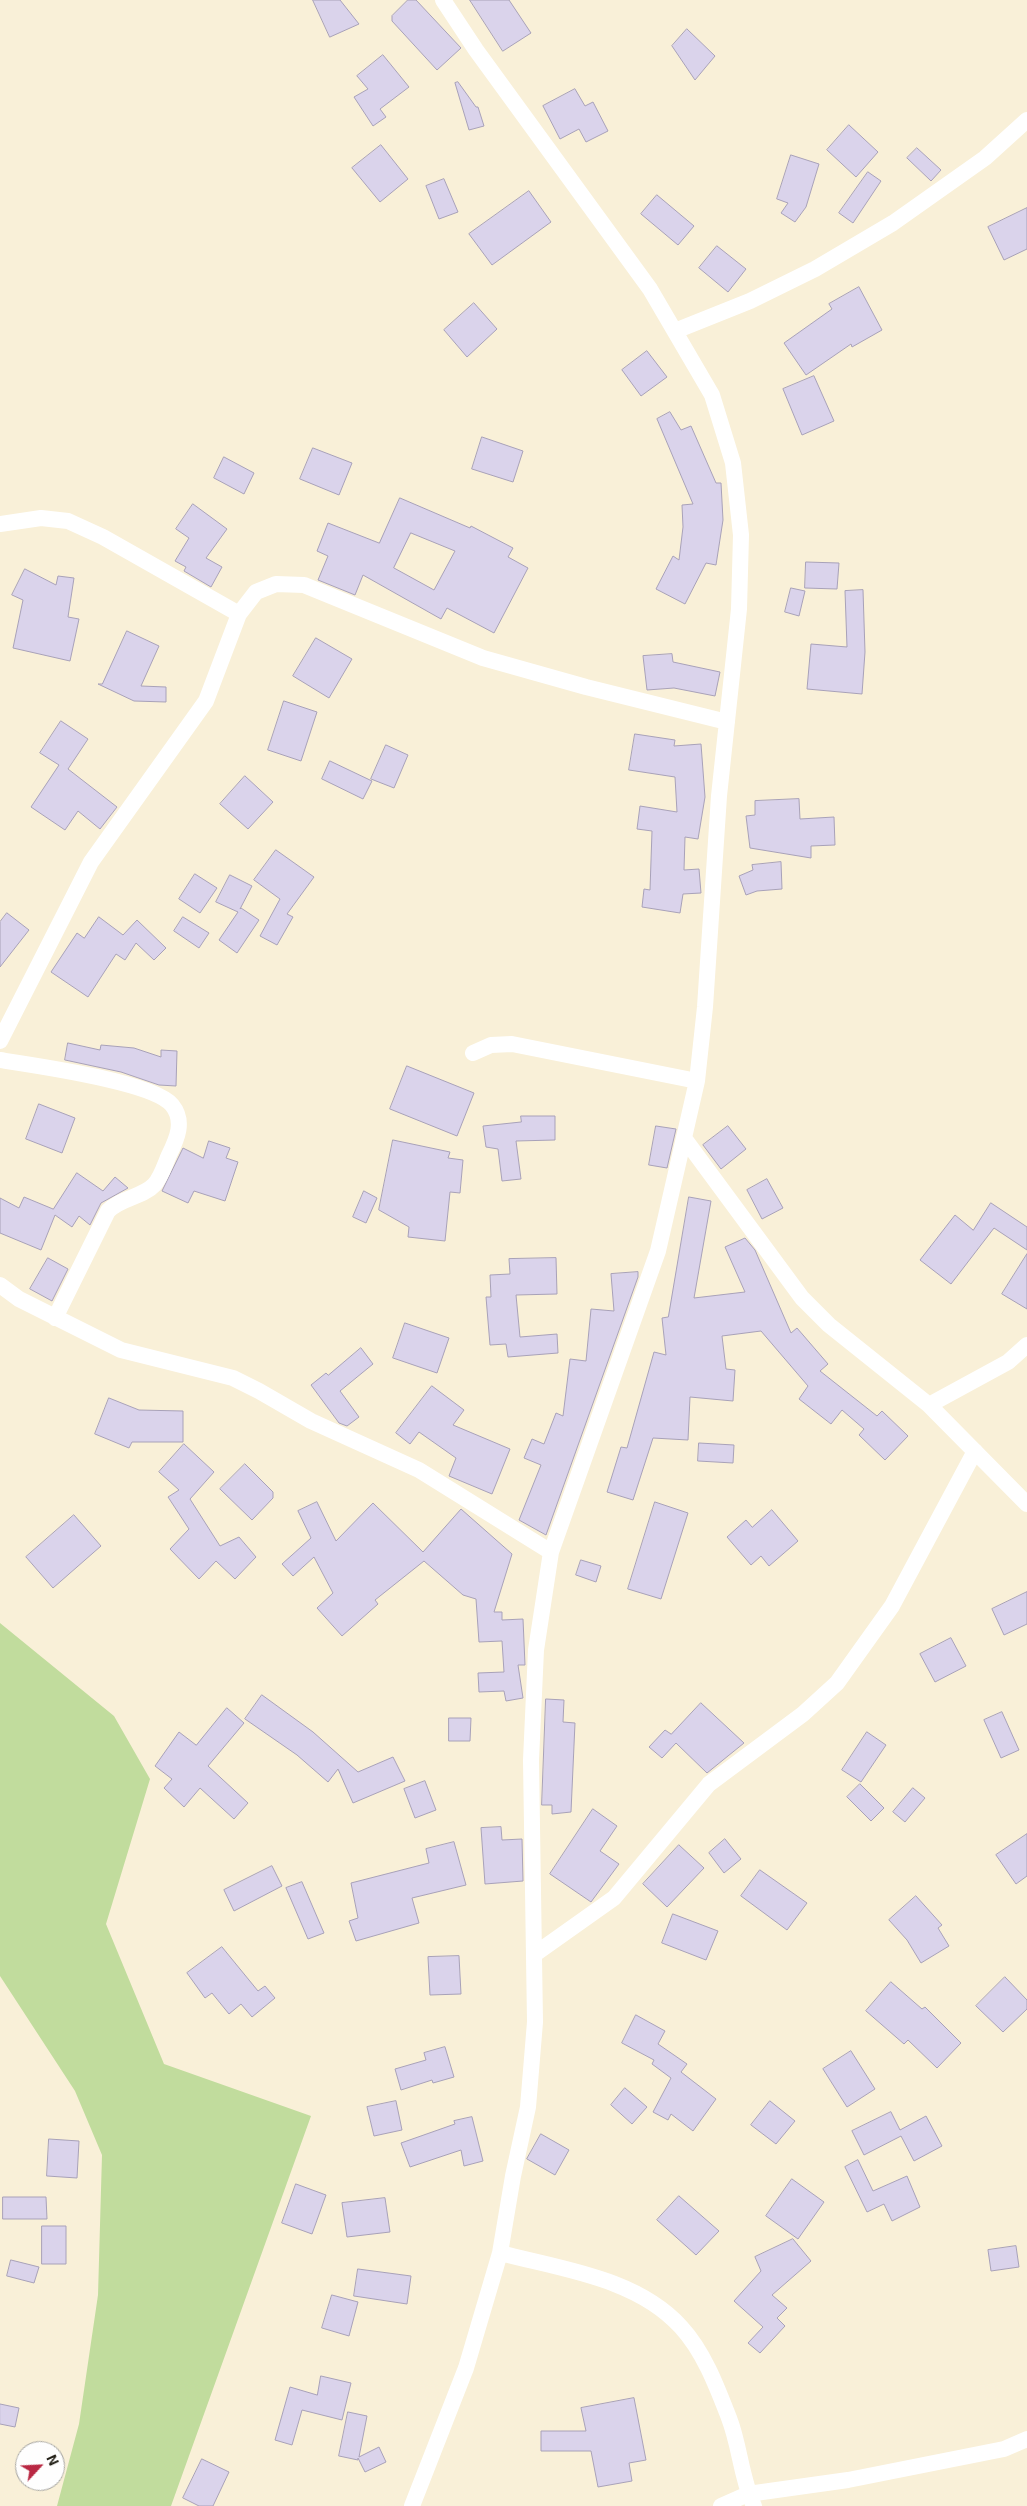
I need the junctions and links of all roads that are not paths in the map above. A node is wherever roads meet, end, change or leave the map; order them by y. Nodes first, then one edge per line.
1 (443, 0) edge
2 (1027, 120) edge
3 (675, 331) junction
4 (0, 524) edge
5 (240, 614) junction
6 (727, 722) junction
7 (0, 1041) edge
8 (473, 1053) dead end
9 (0, 1060) edge
10 (697, 1081) junction
11 (684, 1138) junction
12 (0, 1285) edge
13 (56, 1318) junction
14 (1027, 1345) edge
15 (929, 1405) junction
16 (975, 1451) junction
17 (1027, 1504) edge
18 (551, 1552) junction
19 (535, 1954) junction
20 (500, 2253) junction
21 (1027, 2440) edge
22 (751, 2500) edge
23 (412, 2506) edge
24 (721, 2506) edge

1 - 3 street
2 - 3 street
3 - 6 street
4 - 5 street
5 - 6 street
5 - 7 street
6 - 10 street
8 - 10 street
9 - 13 street
10 - 11 street
11 - 15 street
11 - 18 street
12 - 13 street
13 - 18 street
14 - 15 street
15 - 16 street
16 - 17 street
16 - 19 street
18 - 19 street
19 - 20 street
20 - 22 street
20 - 23 street
21 - 22 street
22 - 24 street

